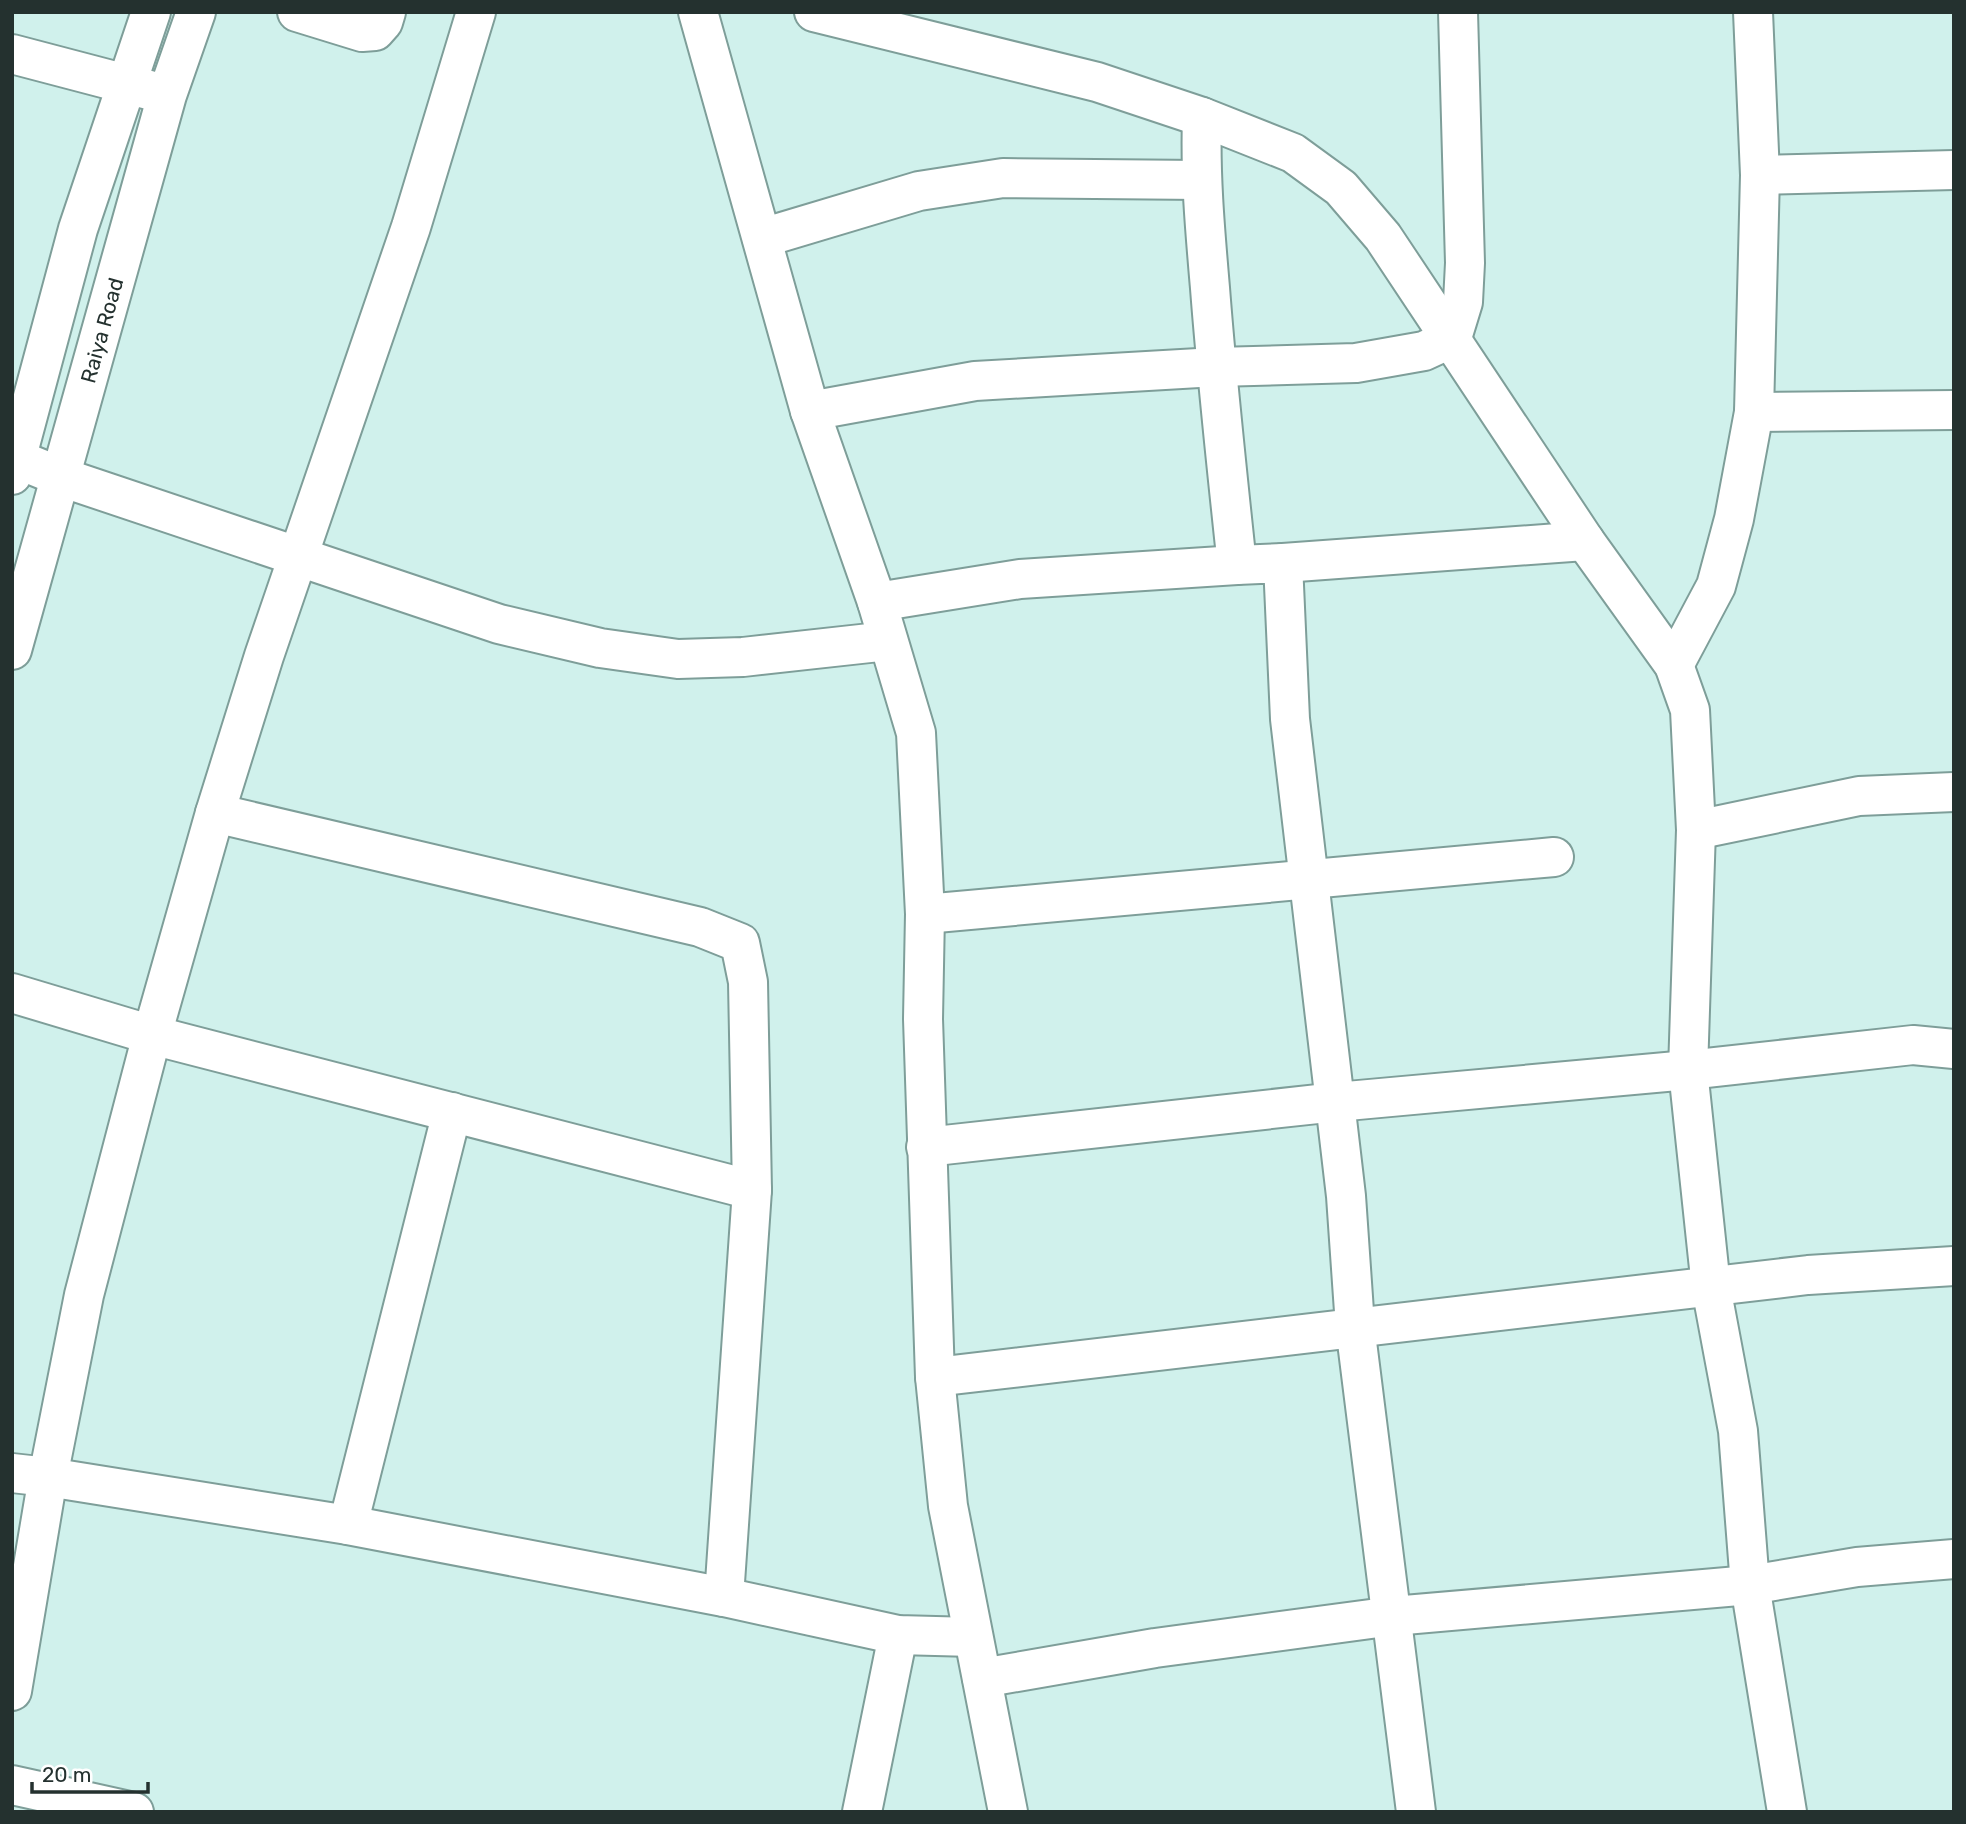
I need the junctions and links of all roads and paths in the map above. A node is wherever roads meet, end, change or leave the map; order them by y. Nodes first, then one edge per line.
1 (150, 12) edge
2 (196, 12) edge
3 (297, 12) edge
4 (386, 12) edge
5 (476, 12) edge
6 (698, 12) edge
7 (814, 12) edge
8 (1458, 12) edge
9 (1754, 12) edge
10 (12, 54) edge
11 (125, 84) junction
12 (167, 95) junction
13 (1202, 117) junction
14 (1954, 170) edge
15 (1760, 175) junction
16 (1202, 180) junction
17 (762, 238) junction
18 (1452, 338) junction
19 (1216, 367) junction
20 (1954, 410) edge
21 (810, 411) junction
22 (1754, 412) junction
23 (14, 467) edge
24 (61, 477) junction
25 (1585, 541) junction
26 (298, 557) junction
27 (1283, 563) junction
28 (1237, 565) junction
29 (877, 603) junction
30 (888, 641) junction
31 (12, 650) edge
32 (1674, 665) junction
33 (1954, 792) edge
34 (215, 813) junction
35 (1696, 830) junction
36 (1554, 857) dead end
37 (1309, 878) junction
38 (925, 914) junction
39 (12, 993) edge
40 (152, 1035) junction
41 (1954, 1049) edge
42 (1688, 1070) junction
43 (1336, 1102) junction
44 (452, 1112) junction
45 (926, 1147) junction
46 (752, 1190) junction
47 (1954, 1266) edge
48 (1711, 1287) junction
49 (1355, 1326) junction
50 (934, 1377) junction
51 (30, 1475) edge
52 (348, 1525) junction
53 (1954, 1559) edge
54 (1751, 1585) junction
55 (724, 1598) junction
56 (1393, 1616) junction
57 (898, 1635) junction
58 (973, 1637) junction
59 (982, 1678) junction
60 (12, 1691) edge
61 (12, 1785) edge
62 (134, 1812) edge
63 (862, 1812) edge
64 (1008, 1812) edge
65 (1416, 1812) edge
66 (1787, 1812) edge

1 - 11 street
2 - 12 street, Raiya Road
3 - 4 street
5 - 26 street
6 - 17 street
7 - 13 street
8 - 18 street
9 - 15 street
10 - 11 street
11 - 12 street
11 - 23 street
12 - 24 street, Raiya Road
13 - 16 street
13 - 18 street
14 - 15 street
15 - 22 street
16 - 17 street
16 - 19 street
17 - 21 street
18 - 19 street
18 - 25 street
19 - 21 street
19 - 28 street
20 - 22 street
21 - 29 street
22 - 32 street
23 - 24 street
24 - 26 street
24 - 31 street, Raiya Road
25 - 27 street
25 - 32 street
26 - 30 street
26 - 34 street
27 - 28 street
27 - 37 street
28 - 29 street
29 - 30 street
30 - 38 street
32 - 35 street
33 - 35 street
34 - 40 street
34 - 46 street
35 - 42 street
36 - 37 street
37 - 38 street
37 - 43 street
38 - 45 street
39 - 40 street
40 - 44 street
40 - 51 street
41 - 42 street
42 - 43 street
42 - 48 street
43 - 45 street
43 - 49 street
44 - 46 street
44 - 52 street
45 - 50 street
46 - 55 street
47 - 48 street
48 - 49 street
48 - 54 street
49 - 50 street
49 - 56 street
50 - 58 street
51 - 52 street
51 - 60 street
52 - 55 street
53 - 54 street
54 - 56 street
54 - 66 street
55 - 57 street
56 - 59 street
56 - 65 street
57 - 58 street
57 - 63 street
58 - 59 street
59 - 64 street
61 - 62 street

